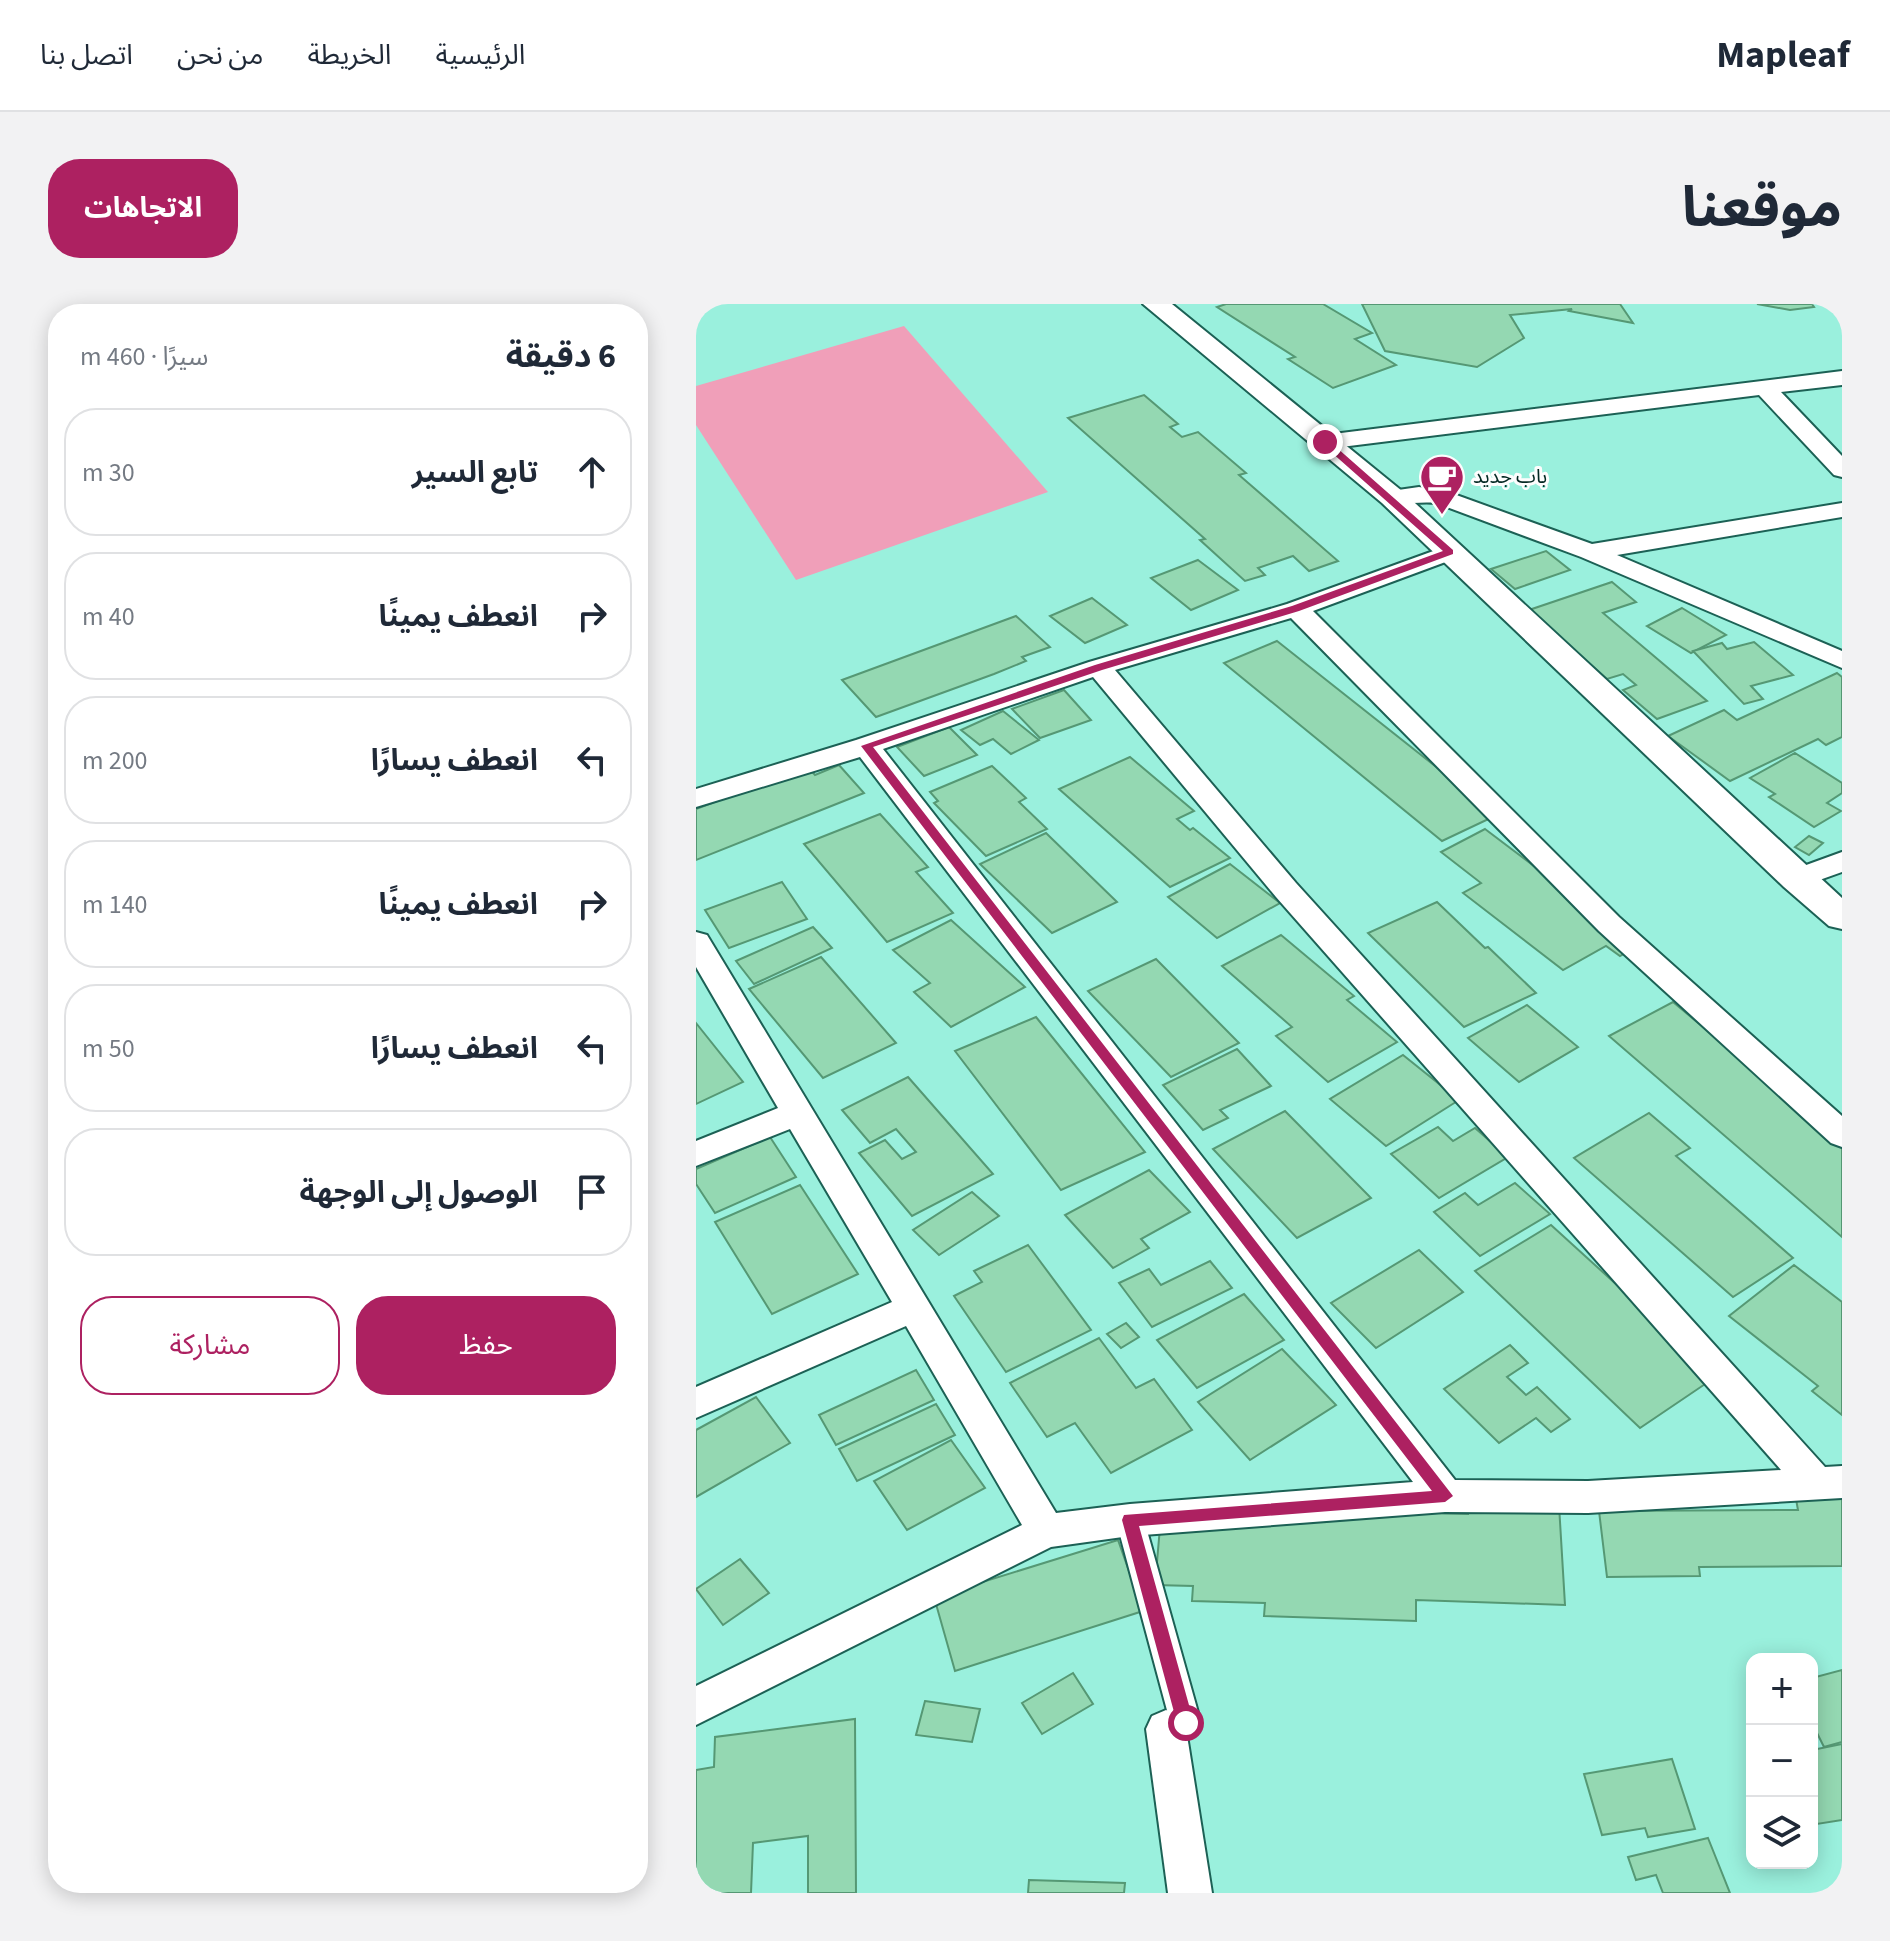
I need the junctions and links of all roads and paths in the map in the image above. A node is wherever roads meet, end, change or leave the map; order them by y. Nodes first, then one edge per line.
1 (1156, 304) edge
2 (1842, 378) edge
3 (1765, 388) junction
4 (1325, 442) junction
5 (1842, 470) edge
6 (1392, 497) junction
7 (1842, 510) edge
8 (1450, 552) junction
9 (1590, 552) junction
10 (1296, 609) junction
11 (1842, 660) edge
12 (1098, 667) junction
13 (866, 746) junction
14 (696, 798) edge
15 (1842, 861) edge
16 (1797, 879) junction
17 (1842, 917) edge
18 (699, 951) edge
19 (797, 1113) junction
20 (1842, 1135) edge
21 (696, 1154) edge
22 (913, 1308) junction
23 (696, 1403) edge
24 (1829, 1483) edge
25 (1445, 1496) junction
26 (1130, 1520) junction
27 (1046, 1531) junction
28 (696, 1706) edge
29 (1166, 1729) joint
30 (1190, 1893) edge

1 - 4 street
2 - 3 street
3 - 4 street
3 - 5 street
4 - 6 street
6 - 8 street
6 - 9 street
7 - 9 street
8 - 10 street
8 - 16 street
9 - 11 street
10 - 12 street
10 - 20 street
12 - 13 street
12 - 24 street
13 - 14 street
13 - 25 street
15 - 16 street
16 - 17 street
18 - 19 street
19 - 21 street
19 - 22 street
22 - 23 street
22 - 27 street
24 - 25 street
25 - 26 street
26 - 27 street
26 - 29 street
27 - 28 street
29 - 30 street

